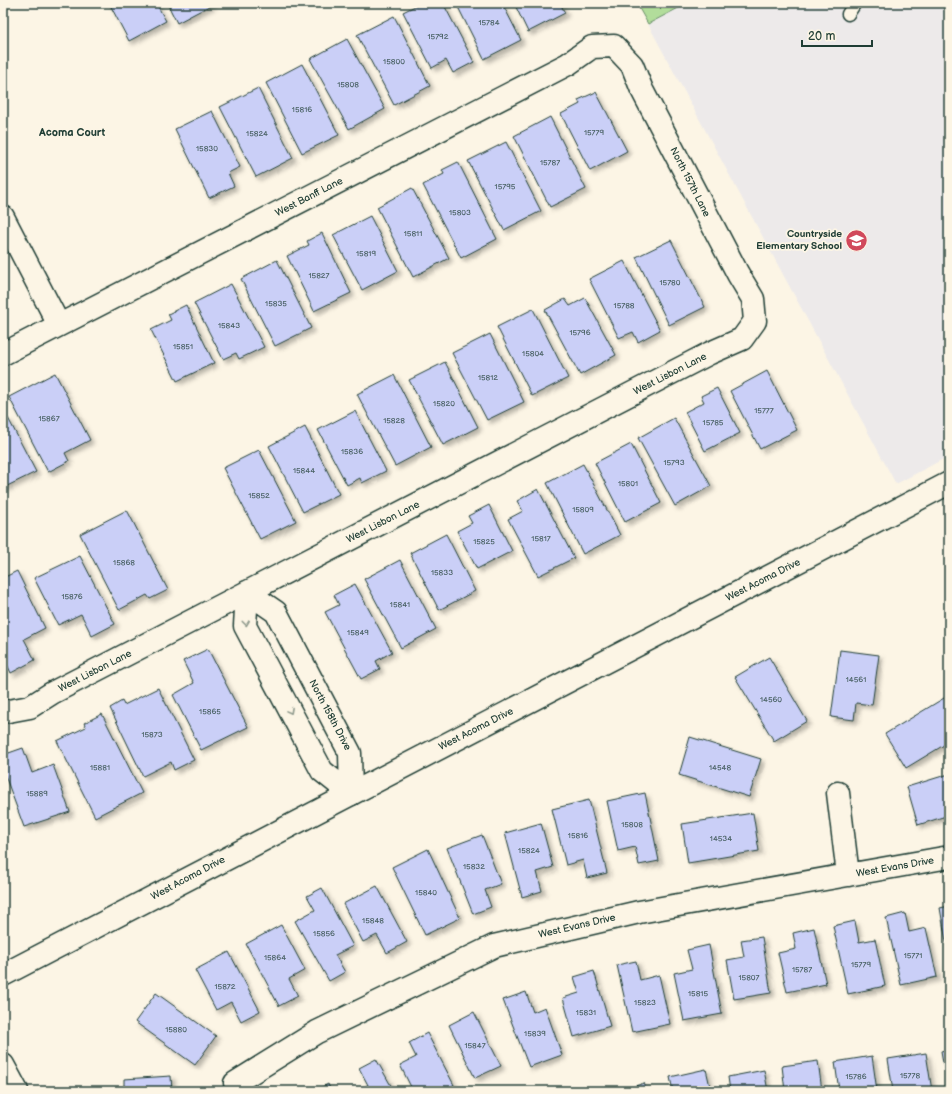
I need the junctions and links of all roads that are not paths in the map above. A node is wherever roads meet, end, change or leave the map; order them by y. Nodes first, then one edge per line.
1 (855, 3) edge
2 (848, 14) dead end
3 (614, 46) joint
4 (3, 216) edge
5 (755, 322) joint
6 (59, 325) junction
7 (3, 354) edge
8 (949, 483) edge
9 (247, 592) junction
10 (304, 666) junction
11 (274, 681) junction
12 (3, 712) edge
13 (838, 793) dead end
14 (351, 794) junction
15 (949, 857) edge
16 (848, 875) junction
17 (3, 975) edge
18 (3, 1065) edge
19 (237, 1087) edge
20 (17, 1091) edge

1 - 2 lane
3 - 5 street, North 157th Lane
3 - 6 street, West Banff Lane
4 - 6 street
5 - 9 street, West Lisbon Lane
6 - 7 street, West Banff Lane
8 - 14 street, West Acoma Drive
9 - 10 street, North 158th Drive
9 -> 11 street
9 - 12 street, West Lisbon Lane
10 - 11 street
10 - 14 street, North 158th Drive
11 -> 14 street
13 - 16 street
14 - 17 street, West Acoma Drive
15 - 16 street, West Evans Drive
16 - 19 street, West Evans Drive
18 - 20 street

